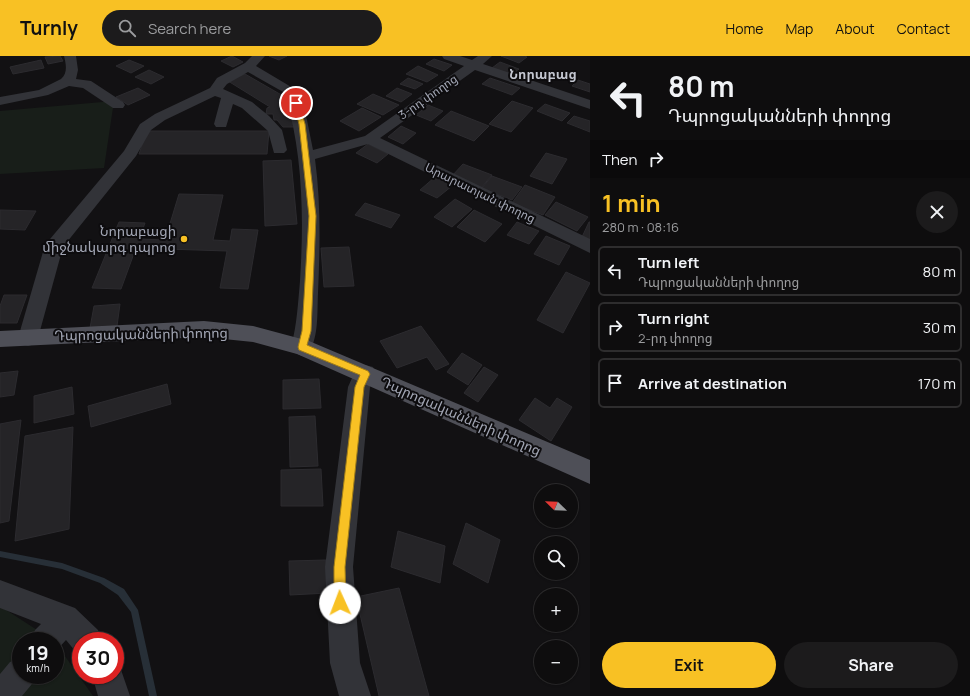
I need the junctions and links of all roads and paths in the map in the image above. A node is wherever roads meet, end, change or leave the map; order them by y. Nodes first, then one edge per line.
1 (70, 56) edge
2 (448, 56) edge
3 (486, 56) edge
4 (254, 61) edge
5 (474, 65) junction
6 (67, 82) junction
7 (222, 93) junction
8 (0, 101) edge
9 (118, 105) dead end
10 (590, 105) edge
11 (221, 124) dead end
12 (370, 138) junction
13 (279, 150) dead end
14 (307, 156) junction
15 (590, 248) edge
16 (28, 338) junction
17 (0, 339) edge
18 (302, 347) junction
19 (365, 374) junction
20 (590, 472) edge
21 (0, 594) edge
22 (65, 618) junction
23 (53, 632) edge
24 (79, 632) edge
25 (12, 684) edge
26 (111, 684) edge
27 (2, 696) edge
28 (114, 696) edge
29 (355, 696) edge

1 - 6 street
2 - 5 street
3 - 5 street, 3-րդ փողոց
4 - 7 street
4 - 14 street
5 - 10 street
5 - 12 street, 3-րդ փողոց
6 - 8 street
6 - 9 street
7 - 11 street
7 - 13 street
7 - 16 street
12 - 14 street, 3-րդ փողոց
12 - 15 street, Արարատյան փողոց
14 - 18 street
16 - 17 main road, Դպրոցականների փողոց
16 - 18 main road, Դպրոցականների փողոց
18 - 19 main road, Դպրոցականների փողոց
19 - 20 main road, Դպրոցականների փողոց
19 - 29 street
21 - 22 street
22 - 23 street
22 - 24 street
25 - 27 street
26 - 28 street

